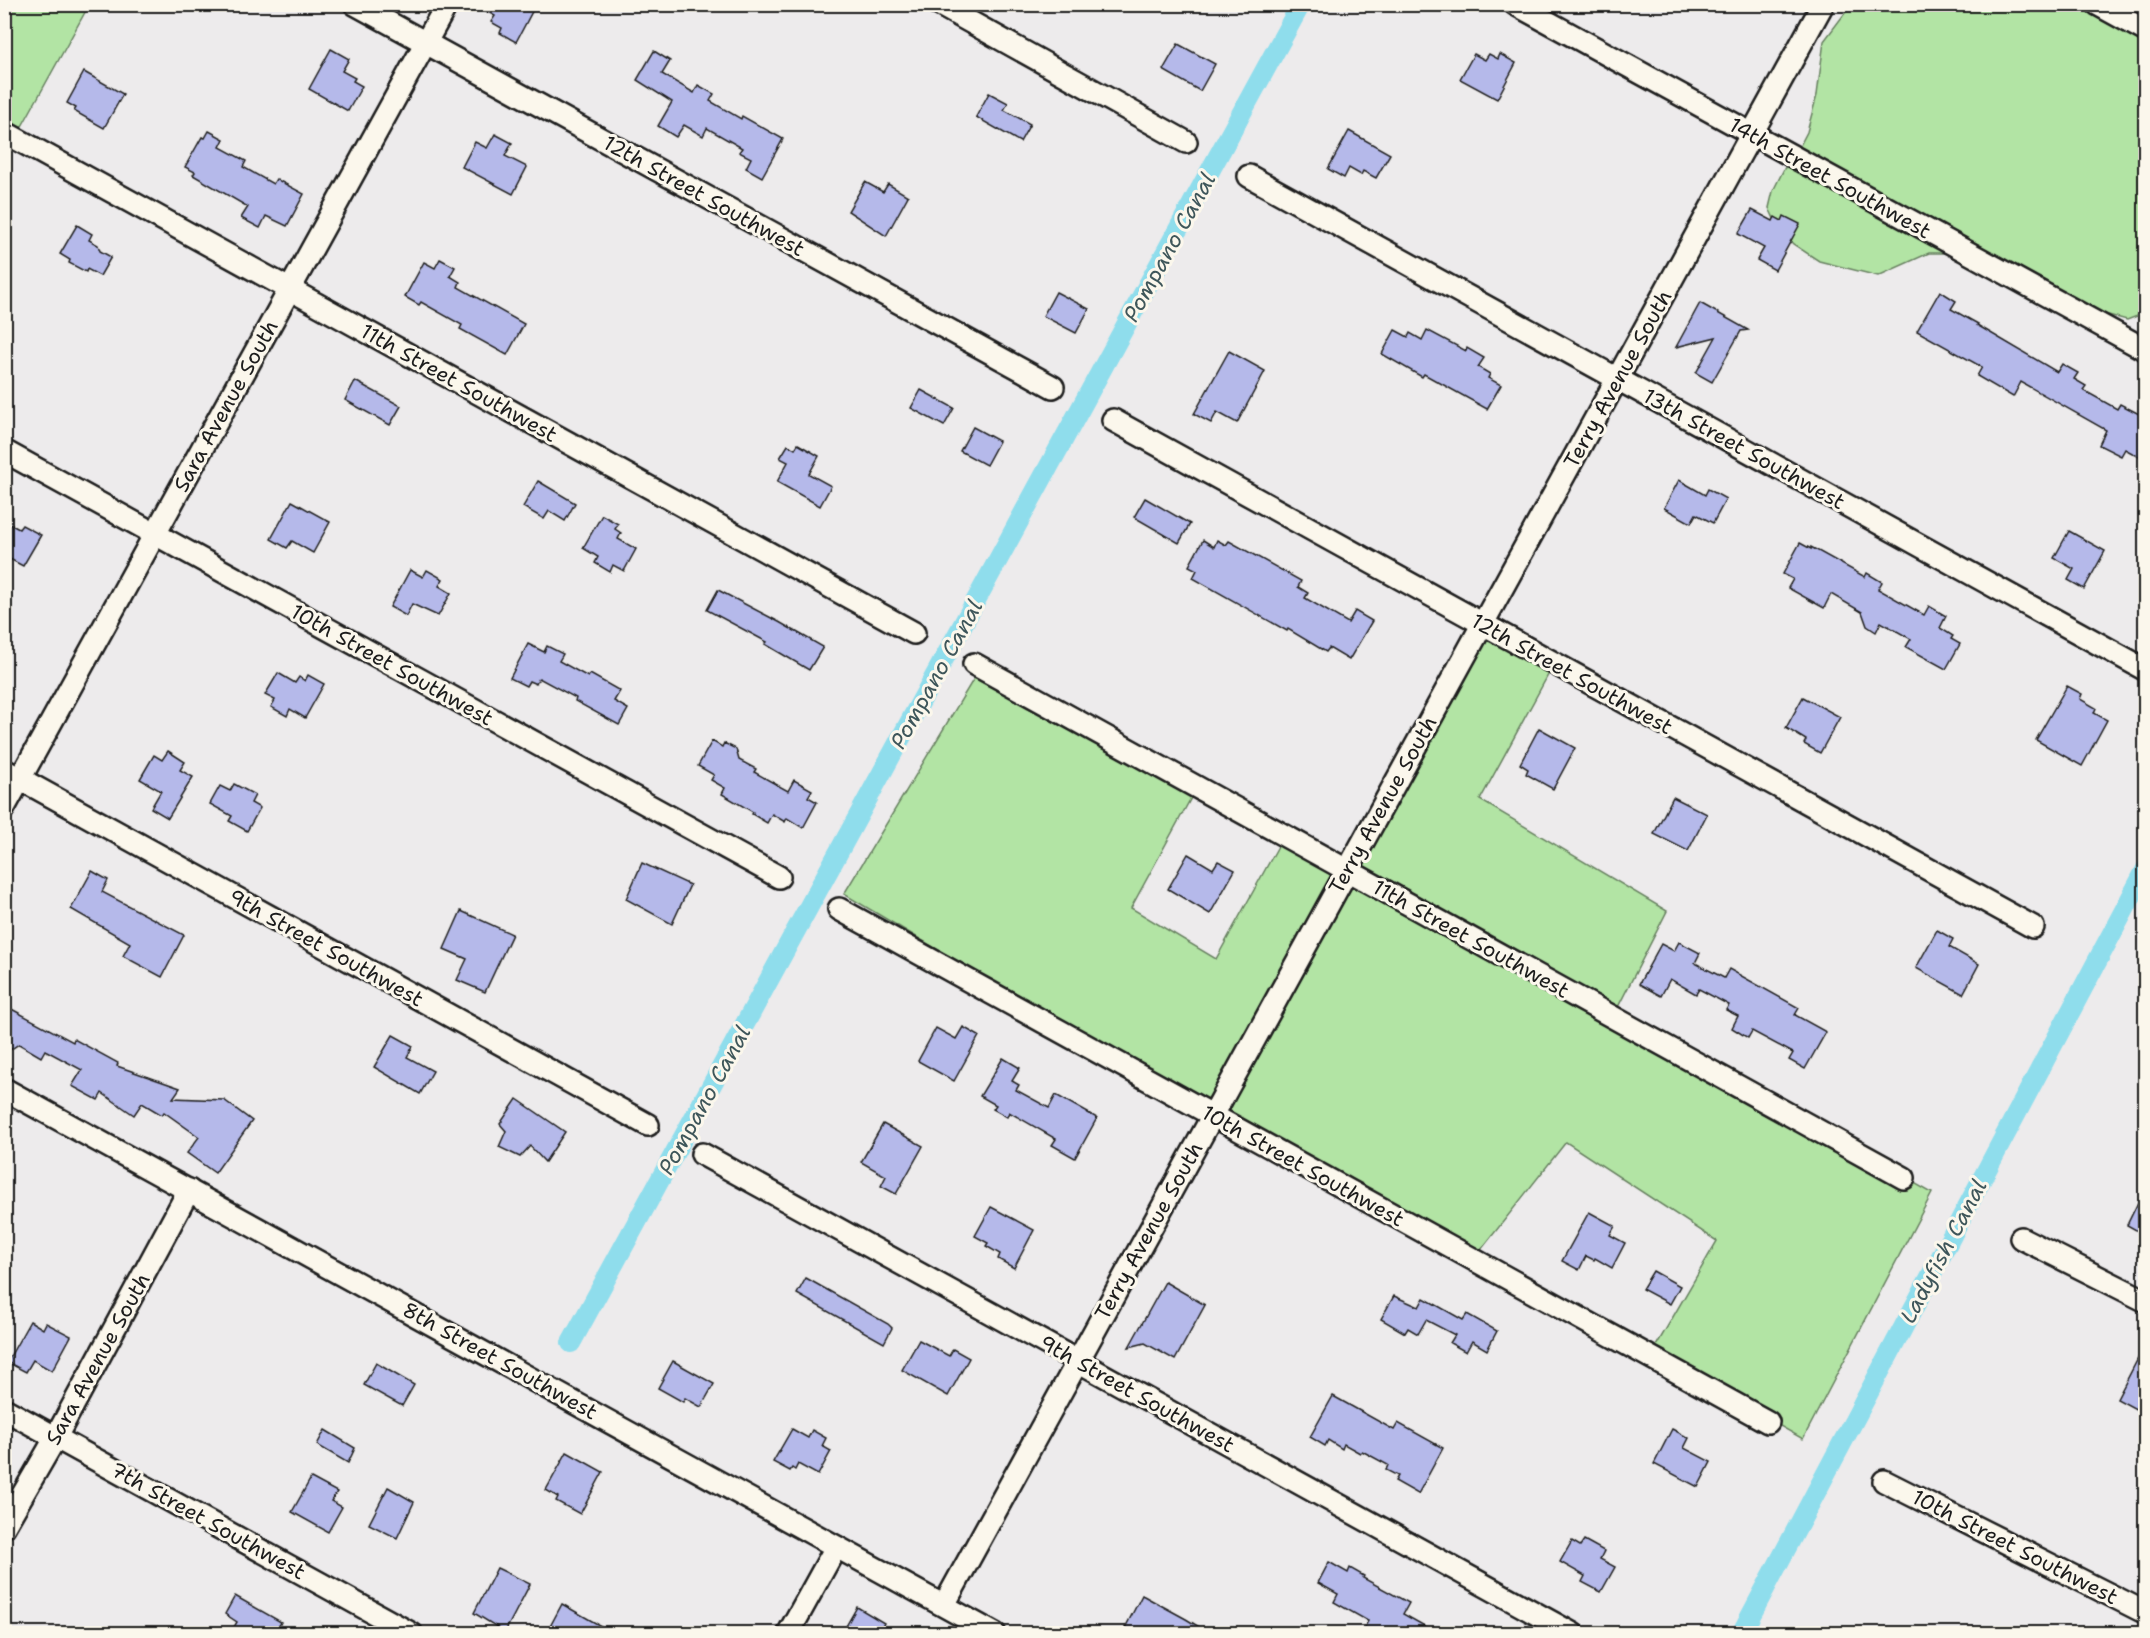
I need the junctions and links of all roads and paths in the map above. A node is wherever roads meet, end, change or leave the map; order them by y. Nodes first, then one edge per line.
1 (355, 4) edge
2 (447, 4) edge
3 (938, 4) edge
4 (1515, 4) edge
5 (1823, 4) edge
6 (2097, 4) edge
7 (2145, 31) edge
8 (425, 43) junction
9 (4, 132) edge
10 (1752, 135) junction
11 (1186, 142) dead end
12 (1249, 176) dead end
13 (291, 290) junction
14 (2145, 350) edge
15 (1618, 379) junction
16 (1053, 387) dead end
17 (1113, 420) dead end
18 (4, 451) edge
19 (155, 534) junction
20 (1482, 625) junction
21 (914, 633) dead end
22 (974, 664) dead end
23 (2145, 670) edge
24 (13, 774) edge
25 (4, 808) edge
26 (1347, 871) junction
27 (779, 877) dead end
28 (839, 909) dead end
29 (2033, 927) dead end
30 (4, 1089) edge
31 (1214, 1116) junction
32 (648, 1125) dead end
33 (702, 1154) dead end
34 (1904, 1178) dead end
35 (189, 1190) junction
36 (2021, 1238) dead end
37 (2145, 1301) edge
38 (1077, 1361) junction
39 (4, 1409) edge
40 (1768, 1422) dead end
41 (56, 1437) junction
42 (1884, 1481) dead end
43 (4, 1527) edge
44 (836, 1547) junction
45 (944, 1605) junction
46 (2145, 1613) edge
47 (412, 1634) edge
48 (788, 1634) edge
49 (995, 1634) edge
50 (1573, 1634) edge

1 - 8 street, 12th Street Southwest
2 - 8 street, Sara Avenue South
3 - 11 street
4 - 10 street, 14th Street Southwest
5 - 10 street, Terry Avenue South
6 - 7 street
8 - 13 street, Sara Avenue South
8 - 16 street, 12th Street Southwest
9 - 13 street, 11th Street Southwest
10 - 14 street, 14th Street Southwest
10 - 15 street, Terry Avenue South
12 - 15 street, 13th Street Southwest
13 - 19 street, Sara Avenue South
13 - 21 street, 11th Street Southwest
15 - 20 street, Terry Avenue South
15 - 23 street, 13th Street Southwest
17 - 20 street, 12th Street Southwest
18 - 19 street, 10th Street Southwest
19 - 24 street, Sara Avenue South
19 - 27 street, 10th Street Southwest
20 - 26 street, Terry Avenue South
20 - 29 street, 12th Street Southwest
22 - 26 street, 11th Street Southwest
24 - 25 street, Sara Avenue South
24 - 32 street, 9th Street Southwest
26 - 31 street, Terry Avenue South
26 - 34 street, 11th Street Southwest
28 - 31 street, 10th Street Southwest
30 - 35 street, 8th Street Southwest
31 - 38 street, Terry Avenue South
31 - 40 street, 10th Street Southwest
33 - 38 street, 9th Street Southwest
35 - 41 street, Sara Avenue South
35 - 44 street, 8th Street Southwest
36 - 37 street
38 - 45 street, Terry Avenue South
38 - 50 street, 9th Street Southwest
39 - 41 street, 7th Street Southwest
41 - 43 street, Sara Avenue South
41 - 47 street, 7th Street Southwest
42 - 46 street, 10th Street Southwest
44 - 45 street, 8th Street Southwest
44 - 48 street
45 - 49 street, 8th Street Southwest

